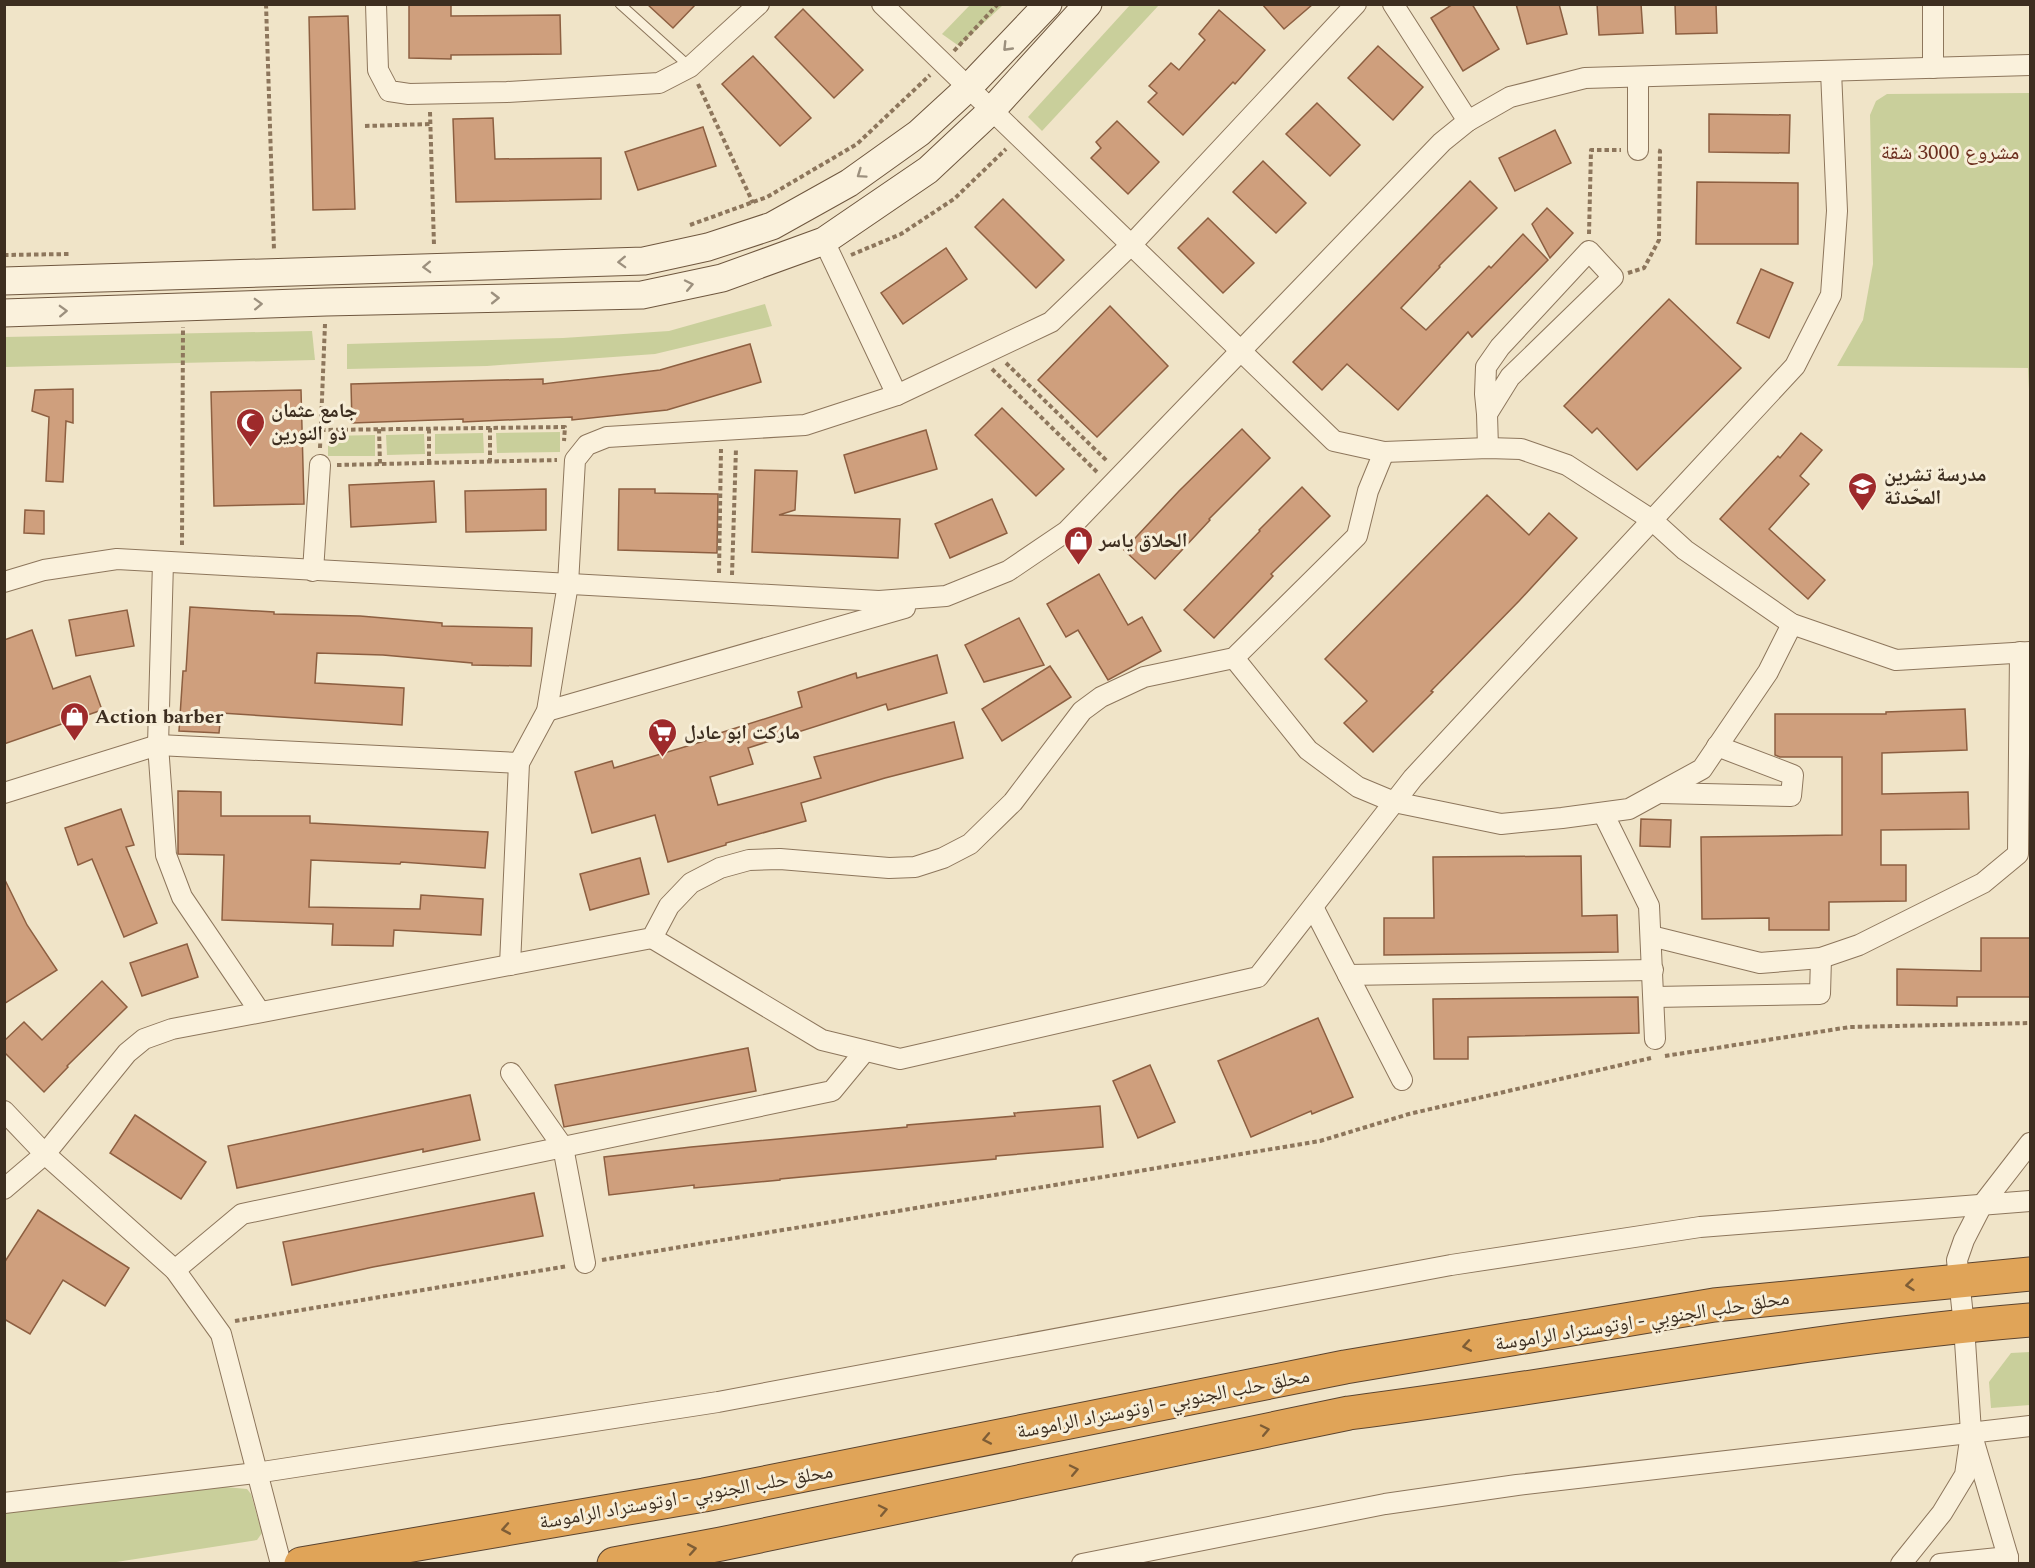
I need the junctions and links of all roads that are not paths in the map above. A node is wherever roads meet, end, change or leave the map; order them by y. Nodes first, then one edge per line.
1 (376, 4) edge
2 (620, 4) edge
3 (759, 4) edge
4 (882, 4) edge
5 (1047, 4) edge
6 (1088, 4) edge
7 (1356, 4) edge
8 (1393, 4) edge
9 (1933, 4) edge
10 (2031, 65) edge
11 (690, 67) junction
12 (1933, 68) junction
13 (1831, 71) junction
14 (1638, 77) junction
15 (968, 88) junction
16 (991, 111) junction
17 (1468, 121) junction
18 (1638, 150) road end
19 (1132, 244) junction
20 (830, 251) junction
21 (458, 266) junction
22 (4, 281) edge
23 (460, 299) junction
24 (4, 313) edge
25 (1241, 351) junction
26 (897, 395) junction
27 (1487, 414) junction
28 (1488, 448) junction
29 (1384, 452) junction
30 (320, 465) road end
31 (1652, 520) junction
32 (173, 563) junction
33 (313, 571) junction
34 (4, 582) edge
35 (568, 584) junction
36 (946, 596) junction
37 (1792, 624) junction
38 (2026, 652) edge
39 (1234, 658) junction
40 (547, 711) junction
41 (158, 745) junction
42 (1717, 746) junction
43 (519, 763) junction
44 (4, 793) edge
45 (1657, 793) junction
46 (1394, 802) junction
47 (1603, 813) junction
48 (1313, 907) junction
49 (1651, 936) junction
50 (652, 938) junction
51 (1821, 958) junction
52 (510, 965) junction
53 (1653, 970) junction
54 (1348, 975) junction
55 (1654, 998) junction
56 (260, 1012) junction
57 (1655, 1040) dead end
58 (865, 1051) junction
59 (511, 1073) dead end
60 (1402, 1080) dead end
61 (4, 1111) edge
62 (2031, 1143) edge
63 (563, 1147) junction
64 (45, 1154) junction
65 (4, 1189) edge
66 (2031, 1201) edge
67 (1982, 1204) junction
68 (585, 1263) road end
69 (175, 1270) junction
70 (2031, 1274) edge
71 (1958, 1280) junction
72 (2031, 1320) edge
73 (1964, 1326) junction
74 (2031, 1426) edge
75 (1971, 1432) junction
76 (256, 1473) junction
77 (4, 1503) edge
78 (2008, 1560) edge
79 (282, 1563) edge
80 (301, 1563) edge
81 (614, 1563) edge
82 (1082, 1563) edge
83 (1901, 1563) edge
84 (1940, 1563) edge

1 - 11 street
2 - 11 lane
3 - 11 street
4 - 15 street
5 -> 15 street
6 - 16 street
7 - 19 street
8 - 17 street
9 - 12 street
10 - 12 street
12 - 13 street
13 - 14 street
13 - 31 street
14 - 17 street
14 - 18 street
15 - 16 street
15 -> 21 street
16 - 19 street
16 - 20 street
17 - 25 street
19 - 25 street
19 - 26 street
23 -> 20 street
20 - 26 street
21 -> 22 street
21 - 23 street
24 -> 23 street
25 - 29 street
25 - 36 street
26 - 35 street
27 - 27 street
27 - 28 street
28 - 29 street
28 - 31 street
29 - 39 street
30 - 33 street
31 - 37 street
31 - 46 street
32 - 33 street
32 - 34 street
32 - 41 street
33 - 35 street
35 - 36 street
35 - 40 street
36 - 40 street
37 - 38 street
37 - 42 street
38 - 51 street
39 - 46 street
39 - 50 street
40 - 43 street
41 - 43 street
41 - 44 street
41 - 56 street
42 - 45 street
42 - 45 street
43 - 52 street
45 - 47 street
46 - 47 street
46 - 48 street
47 - 49 street
48 - 54 street
48 - 58 street
49 - 51 street
49 - 53 street
50 - 52 street
50 - 58 street
51 - 55 street
52 - 56 street
53 - 54 street
53 - 55 street
54 - 60 street
55 - 57 street
56 - 64 street
58 - 63 street
59 - 63 street
61 - 64 street
62 - 67 street
63 - 68 street
63 - 69 street
64 - 65 street
64 - 69 street
66 - 67 street
67 - 71 street
67 - 76 street
69 - 76 street
70 - 71 highway, محلق حلب الجنوبي - اوتوستراد الراموسة
71 - 73 street
71 -> 80 highway, محلق حلب الجنوبي - اوتوستراد الراموسة
72 - 73 highway
73 - 75 street
81 -> 73 highway
74 - 75 street
75 - 78 street
75 - 82 street
75 - 83 street
76 - 77 street
76 - 79 street
78 - 84 street

